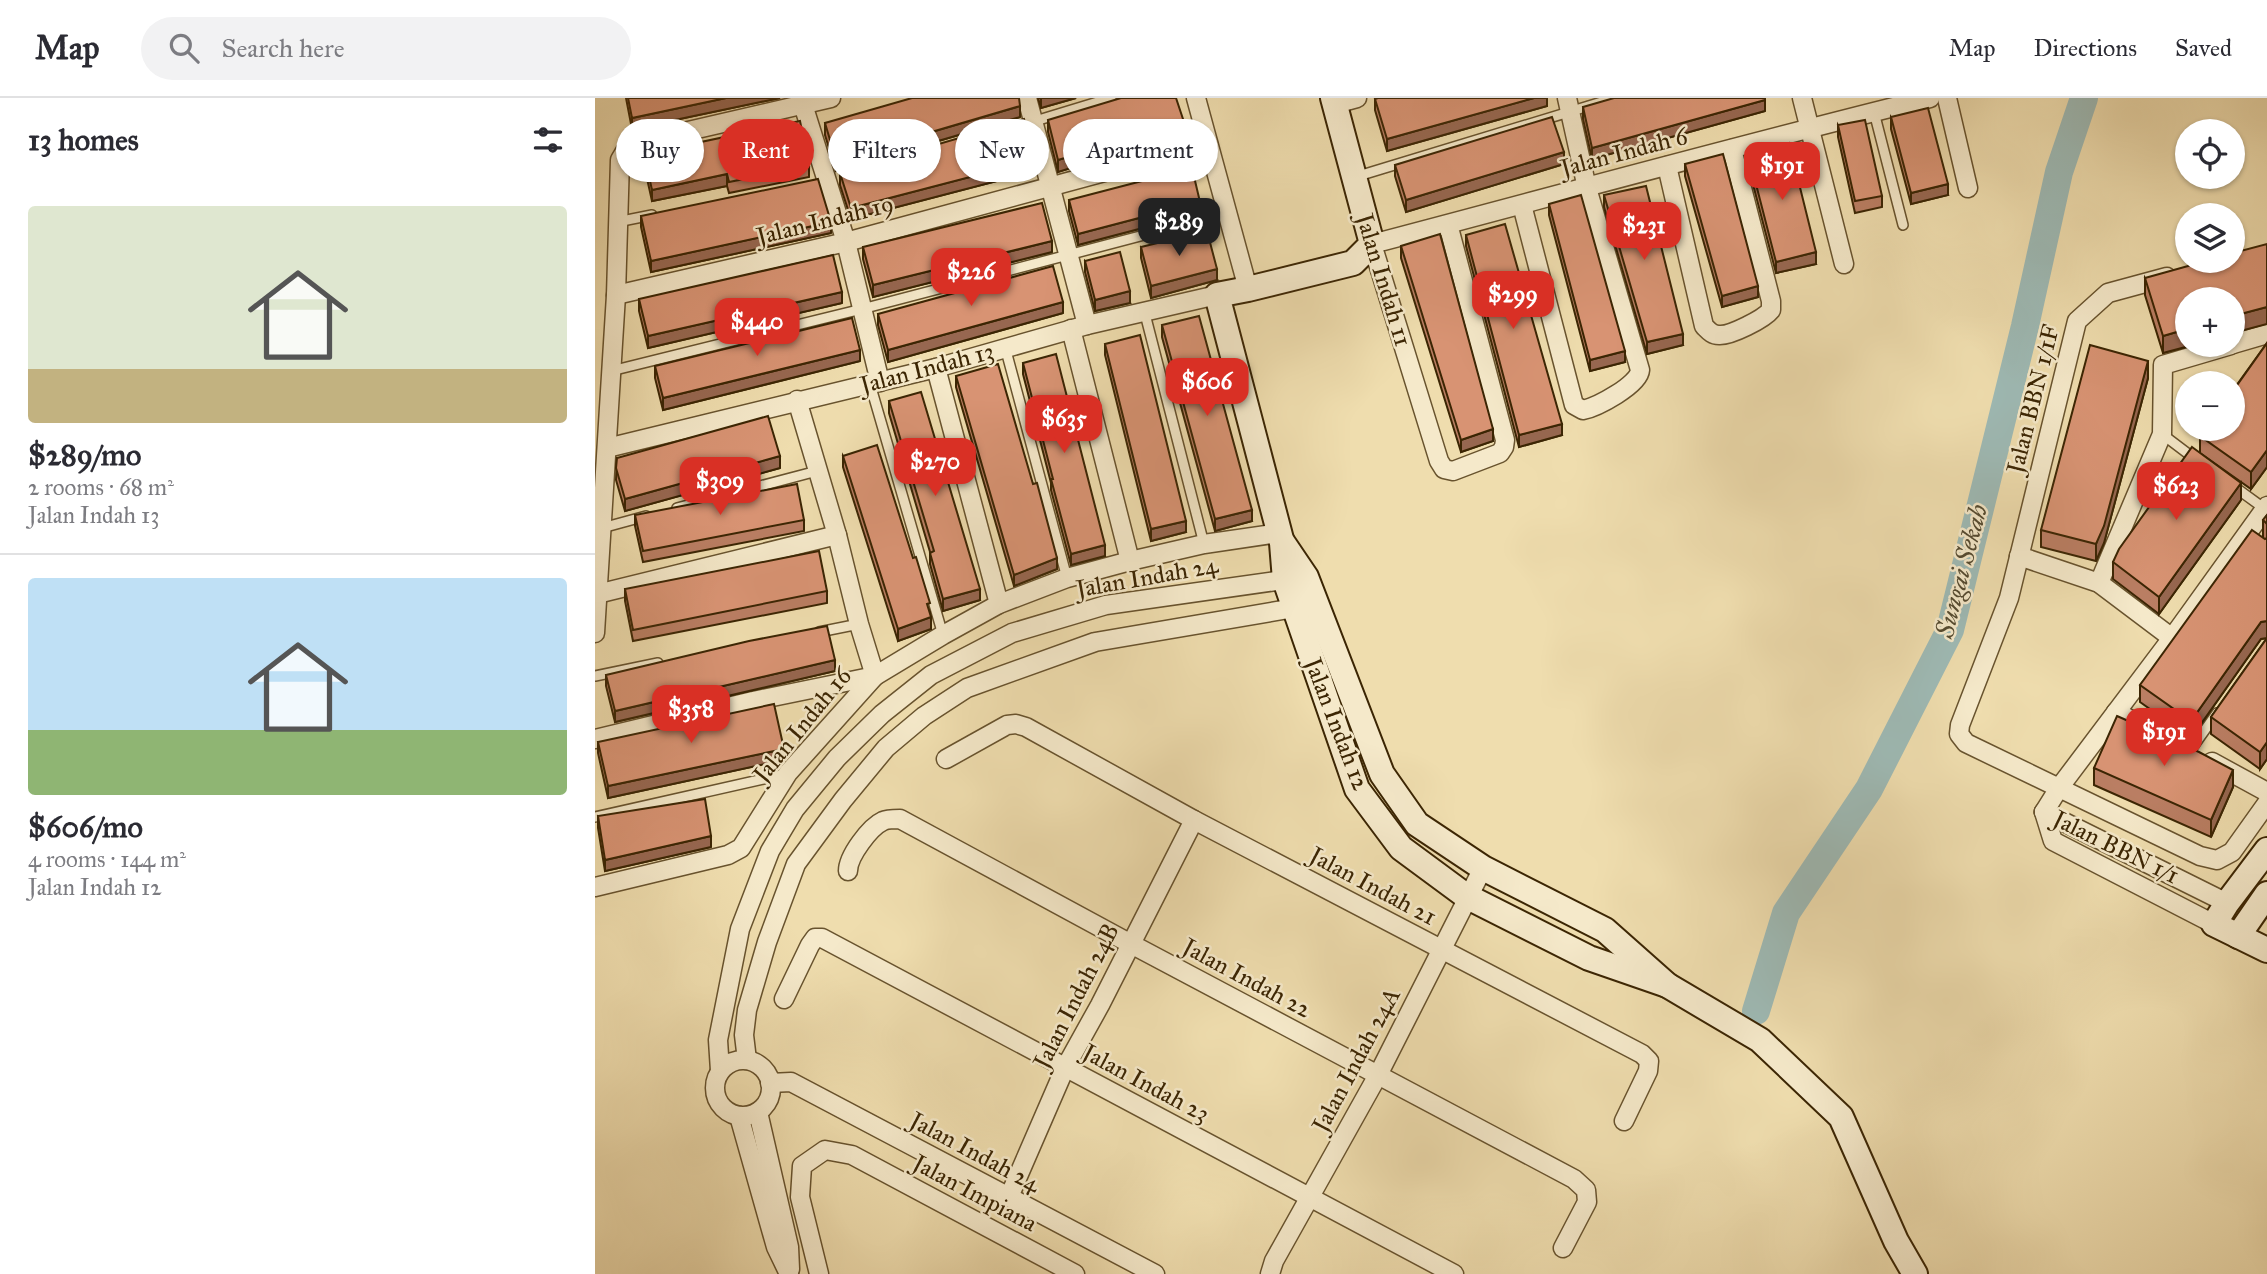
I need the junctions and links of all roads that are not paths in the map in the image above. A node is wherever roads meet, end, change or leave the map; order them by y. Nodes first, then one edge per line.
1 (831, 98) edge
2 (1027, 98) edge
3 (1111, 98) edge
4 (1196, 98) edge
5 (1615, 98) edge
6 (1802, 98) edge
7 (1930, 98) edge
8 (1947, 98) edge
9 (1342, 100) edge
10 (802, 102) edge
11 (1568, 104) edge
12 (1874, 112) junction
13 (1027, 119) edge
14 (1040, 119) edge
15 (1201, 119) edge
16 (1809, 129) junction
17 (1731, 149) junction
18 (1667, 166) junction
19 (1049, 178) edge
20 (1353, 178) junction
21 (1218, 179) edge
22 (1067, 182) edge
23 (1052, 186) junction
24 (1587, 188) junction
25 (1968, 188) dead end
26 (1522, 205) junction
27 (1228, 213) junction
28 (656, 214) edge
29 (617, 222) junction
30 (1448, 224) junction
31 (1903, 225) dead end
32 (846, 242) junction
33 (1372, 244) junction
34 (1070, 255) junction
35 (1845, 264) dead end
36 (2181, 273) edge
37 (1248, 289) junction
38 (616, 295) junction
39 (1217, 295) junction
40 (862, 309) junction
41 (1144, 310) junction
42 (1079, 327) junction
43 (2267, 334) edge
44 (2245, 340) edge
45 (1005, 347) junction
46 (2189, 357) edge
47 (936, 368) junction
48 (611, 371) junction
49 (875, 383) junction
50 (797, 400) junction
51 (2162, 433) junction
52 (607, 448) junction
53 (2200, 463) edge
54 (817, 471) junction
55 (2222, 478) edge
56 (2266, 507) edge
57 (669, 510) edge
58 (656, 513) edge
59 (602, 527) junction
60 (837, 535) junction
61 (1280, 538) junction
62 (1204, 544) junction
63 (2019, 556) junction
64 (1130, 561) junction
65 (1067, 578) junction
66 (1295, 578) junction
67 (2099, 583) junction
68 (597, 594) junction
69 (999, 604) junction
70 (1305, 606) junction
71 (859, 624) junction
72 (595, 633) edge
73 (806, 634) edge
74 (943, 635) junction
75 (2172, 638) junction
76 (674, 660) edge
77 (595, 676) edge
78 (874, 676) junction
79 (2221, 708) edge
80 (2116, 712) junction
81 (595, 739) edge
82 (2190, 751) junction
83 (946, 759) dead end
84 (788, 774) junction
85 (2059, 788) junction
86 (2267, 792) edge
87 (2267, 803) edge
88 (2044, 811) junction
89 (595, 817) edge
90 (1195, 820) junction
91 (2267, 850) edge
92 (1483, 868) junction
93 (848, 871) dead end
94 (595, 887) edge
95 (2267, 894) edge
96 (1467, 896) junction
97 (2227, 903) junction
98 (2259, 919) edge
99 (2214, 924) junction
100 (2238, 936) junction
101 (1131, 944) junction
102 (1441, 950) junction
103 (2267, 950) edge
104 (1667, 985) junction
105 (785, 999) dead end
106 (747, 1060) junction
107 (1065, 1068) junction
108 (720, 1071) junction
109 (1378, 1075) junction
110 (770, 1083) junction
111 (758, 1112) junction
112 (739, 1116) junction
113 (1624, 1121) dead end
114 (1009, 1197) junction
115 (1310, 1197) junction
116 (1896, 1241) junction
117 (1563, 1248) dead end
118 (789, 1274) edge
119 (819, 1274) edge
120 (1076, 1274) edge
121 (1155, 1274) edge
122 (1270, 1274) edge
123 (1454, 1274) edge
124 (1897, 1274) edge
125 (1915, 1274) edge

1 - 10 street
2 - 13 street
3 - 14 lane
4 - 15 street
5 - 11 lane
6 - 16 street
7 - 12 street, Jalan Indah 6
8 - 25 street
9 - 20 street, Jalan Indah 11
10 - 29 street
10 - 32 street
11 - 20 lane
11 - 24 street
12 - 16 street, Jalan Indah 6
12 - 31 lane
16 - 17 street, Jalan Indah 6
16 - 35 street
17 - 18 street, Jalan Indah 6
17 - 18 street
18 - 24 street, Jalan Indah 6
19 - 23 street
20 - 33 street, Jalan Indah 11
21 - 27 street
22 - 23 street, Jalan Indah 19
23 - 32 street, Jalan Indah 19
23 - 34 street
24 - 26 street, Jalan Indah 6
24 - 26 street
26 - 30 street, Jalan Indah 6
27 - 34 lane
27 - 37 street
28 - 29 lane
29 - 38 street
30 - 33 street, Jalan Indah 6
30 - 33 street, Jalan Indah 11
32 - 38 street, Jalan Indah 19
32 - 40 street
33 - 37 street, Jalan Indah 13
34 - 40 lane
34 - 42 street
36 - 63 street, Jalan BBN 1/1F
37 - 39 street, Jalan Indah 13
38 - 48 street
39 - 41 street, Jalan Indah 13
39 - 61 street, Jalan Indah 12
40 - 48 lane
40 - 49 street
41 - 42 street, Jalan Indah 13
41 - 62 lane
42 - 45 street, Jalan Indah 13
42 - 64 street
43 - 44 street
45 - 47 street, Jalan Indah 13
45 - 65 lane
46 - 51 street
47 - 49 street, Jalan Indah 13
47 - 69 street
48 - 52 street
49 - 50 street, Jalan Indah 13
49 - 74 lane
50 - 52 street, Jalan Indah 13
50 - 54 street, Jalan Indah 16
51 - 53 lane
51 - 67 street
52 - 59 street
54 - 57 lane
54 - 60 street, Jalan Indah 16
55 - 56 lane
56 - 75 street
58 - 59 lane
59 - 68 street
60 - 68 street
60 - 71 street, Jalan Indah 16
61 - 62 street
61 - 66 street, Jalan Indah 12
62 - 64 street
63 - 67 street
63 - 85 street, Jalan BBN 1/1F
64 - 65 street
65 - 69 street
66 - 70 street, Jalan Indah 12
66 - 108 street, Jalan Indah 24
67 - 75 street
68 - 72 street
69 - 74 street
70 - 92 street, Jalan Indah 12
70 - 96 street, Jalan Indah 12
70 - 106 street
71 - 73 lane
71 - 78 street, Jalan Indah 16
74 - 78 street
75 - 80 street
76 - 77 lane
78 - 81 street
78 - 84 street, Jalan Indah 16
79 - 82 lane
80 - 82 street
80 - 85 street
82 - 86 street
83 - 90 street, Jalan Indah 21
84 - 89 lane
84 - 94 street, Jalan Indah 16
85 - 87 street, Jalan BBN 1/1F
85 - 88 street
88 - 97 street, Jalan BBN 1/1
88 - 99 street, Jalan BBN 1/1
90 - 101 street, Jalan Indah 24B
90 - 102 street, Jalan Indah 21
91 - 97 street
92 - 96 street, Jalan Indah 24A
92 - 104 street, Jalan Indah 12
93 - 101 street, Jalan Indah 22
95 - 98 street
96 - 102 street, Jalan Indah 24A
96 - 104 street, Jalan Indah 12
97 - 98 street, Jalan BBN 1/1
97 - 99 street
98 - 100 street
99 - 100 street, Jalan BBN 1/1
100 - 103 street, Jalan BBN 1/1
101 - 107 street, Jalan Indah 24B
101 - 109 street, Jalan Indah 22
102 - 109 street, Jalan Indah 24A
102 - 113 street, Jalan Indah 21
104 - 116 street, Jalan Indah 12
105 - 107 street, Jalan Indah 23
106 - 108 street
106 - 110 street
107 - 114 street, Jalan Indah 24B
107 - 115 street, Jalan Indah 23
108 - 112 street
109 - 115 street, Jalan Indah 24A
109 - 117 street, Jalan Indah 22
110 - 111 street
110 - 114 street, Jalan Indah 24
111 - 112 street
111 - 118 street
112 - 118 street
114 - 121 street, Jalan Indah 24
115 - 122 street, Jalan Indah 24A
115 - 123 street, Jalan Indah 23
116 - 124 street, Jalan Indah 12
116 - 125 street, Jalan Indah 12
119 - 120 street, Jalan Impiana

